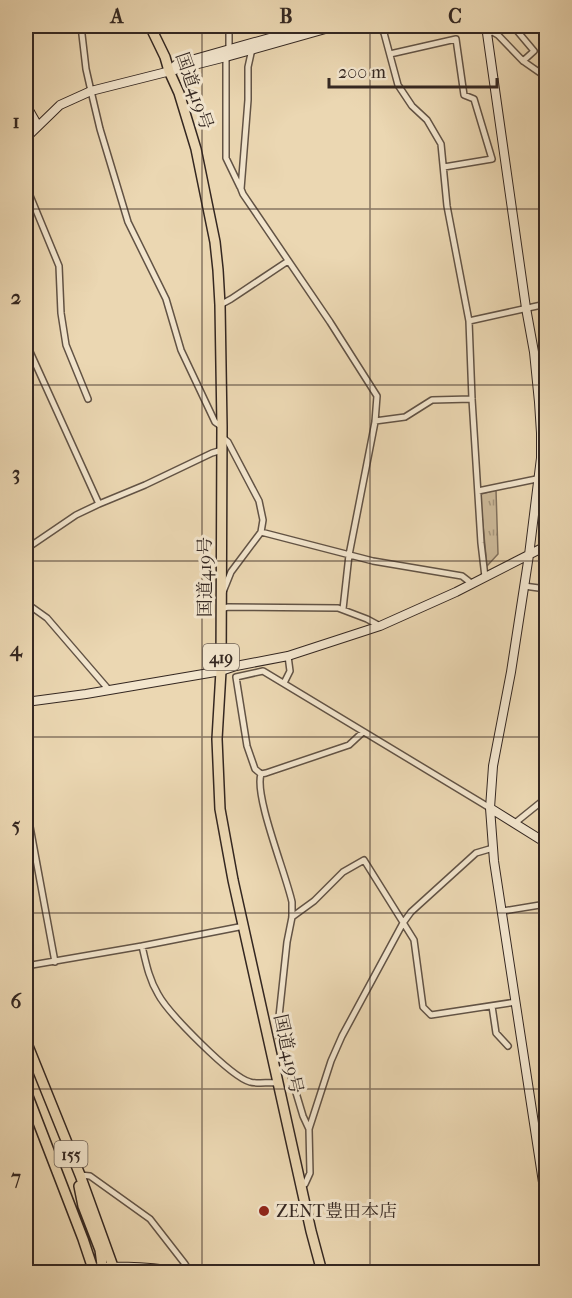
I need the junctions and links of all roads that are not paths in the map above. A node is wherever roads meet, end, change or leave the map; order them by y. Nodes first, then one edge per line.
1 (81, 26) edge
2 (150, 26) edge
3 (229, 26) edge
4 (312, 26) edge
5 (336, 26) edge
6 (378, 26) edge
7 (513, 26) edge
8 (487, 29) edge
9 (229, 48) junction
10 (252, 49) junction
11 (390, 54) junction
12 (226, 57) junction
13 (523, 61) junction
14 (169, 71) junction
15 (546, 77) edge
16 (91, 91) junction
17 (26, 105) edge
18 (38, 126) junction
19 (26, 138) edge
20 (444, 167) junction
21 (26, 186) edge
22 (241, 189) junction
23 (288, 261) junction
24 (546, 304) edge
25 (220, 305) junction
26 (526, 308) junction
27 (469, 321) junction
28 (26, 343) edge
29 (88, 399) dead end
30 (472, 399) junction
31 (375, 421) junction
32 (221, 432) junction
33 (222, 450) junction
34 (543, 477) edge
35 (478, 491) junction
36 (99, 504) junction
37 (261, 532) junction
38 (546, 546) edge
39 (26, 549) edge
40 (349, 555) junction
41 (529, 555) junction
42 (484, 577) junction
43 (471, 583) junction
44 (524, 586) junction
45 (546, 589) edge
46 (221, 596) junction
47 (26, 603) edge
48 (221, 609) junction
49 (343, 609) junction
50 (380, 626) junction
51 (288, 656) junction
52 (221, 671) junction
53 (284, 683) junction
54 (109, 690) junction
55 (26, 702) edge
56 (363, 732) junction
57 (261, 774) junction
58 (546, 798) edge
59 (26, 805) edge
60 (490, 808) junction
61 (515, 823) junction
62 (546, 843) edge
63 (493, 848) junction
64 (546, 904) edge
65 (503, 911) junction
66 (292, 918) junction
67 (403, 923) junction
68 (244, 926) junction
69 (142, 946) junction
70 (56, 962) junction
71 (26, 966) edge
72 (516, 1002) junction
73 (492, 1006) junction
74 (26, 1041) edge
75 (508, 1046) dead end
76 (278, 1083) junction
77 (26, 1090) edge
78 (28, 1107) edge
79 (309, 1129) junction
80 (75, 1165) junction
81 (80, 1175) junction
82 (301, 1185) junction
83 (546, 1202) edge
84 (98, 1270) edge
85 (115, 1270) edge
86 (72, 1272) edge
87 (184, 1272) edge
88 (190, 1272) edge
89 (322, 1272) edge

1 - 16 street
2 - 14 highway, 国道419号 / 419
3 - 9 street
4 - 9 street
5 - 10 street
6 - 11 street
7 - 13 street
8 - 13 street
8 - 26 street
9 - 12 street
9 - 14 street
10 - 12 street
10 - 22 street
11 - 20 street
11 - 20 street
12 - 14 street
12 - 22 street
13 - 15 street
14 - 16 street
14 - 25 highway, 国道419号 / 419
16 - 18 street
16 - 32 street
17 - 18 street
18 - 19 street
20 - 27 street
21 - 29 street
22 - 23 street
23 - 25 street
23 - 31 street
24 - 26 street
25 - 32 highway, 国道419号 / 419
26 - 27 street
26 - 34 street
27 - 30 street
28 - 36 street
30 - 31 street
30 - 35 street
31 - 40 street
32 - 33 highway, 国道419号 / 419
32 - 37 street
33 - 36 street
33 - 46 highway, 国道419号 / 419
34 - 35 street
34 - 41 street
35 - 42 street
36 - 39 street
37 - 40 street
37 - 46 street
38 - 41 street
40 - 43 street
40 - 49 street
41 - 42 street
41 - 44 street
42 - 43 street
43 - 50 street
44 - 45 street
44 - 60 street
46 - 48 highway, 国道419号 / 419
47 - 54 street
48 - 49 street
48 - 52 highway, 国道419号 / 419
49 - 50 street
50 - 51 street
51 - 52 street
51 - 53 street
52 - 54 street
52 - 68 highway, 国道419号 / 419
53 - 56 street
53 - 57 street
54 - 55 street
56 - 57 street
56 - 60 street
57 - 66 street
58 - 61 street
59 - 70 street
60 - 61 street
60 - 63 street
61 - 62 street
63 - 65 street
63 - 67 street
64 - 65 street
65 - 72 street
66 - 67 street
66 - 79 street
67 - 73 street
67 - 79 street
68 - 69 street
68 - 76 highway, 国道419号 / 419
69 - 70 street
69 - 76 street
70 - 71 street
72 - 73 street
72 - 83 street
73 - 75 street
74 - 80 highway, 155
76 - 82 highway, 国道419号 / 419
77 - 78 highway, 155
78 - 84 highway, 155
79 - 82 street
80 - 81 highway, 155
80 - 84 highway
81 - 85 highway, 155
81 - 88 street
82 - 89 highway, 国道419号 / 419
84 - 85 street
84 - 86 street
85 - 87 street

